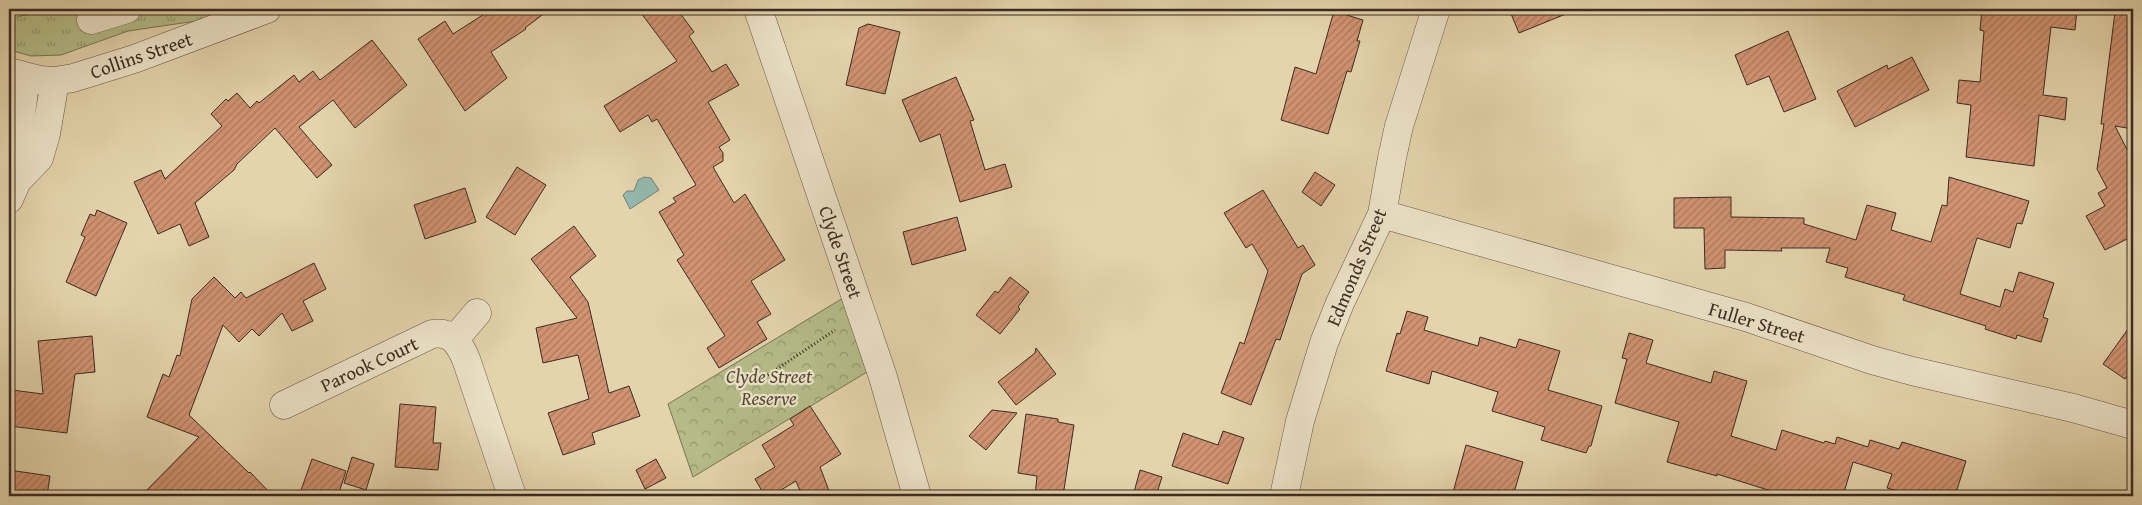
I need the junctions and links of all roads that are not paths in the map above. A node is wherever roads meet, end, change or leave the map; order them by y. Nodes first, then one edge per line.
1 (127, 9) edge
2 (267, 9) edge
3 (758, 9) edge
4 (1436, 9) edge
5 (238, 14) edge
6 (91, 20) dead end
7 (32, 77) edge
8 (13, 190) edge
9 (1382, 214) junction
10 (477, 313) dead end
11 (455, 339) junction
12 (284, 405) dead end
13 (2133, 425) edge
14 (512, 496) edge
15 (917, 496) edge
16 (1284, 496) edge

1 - 6 street
2 - 5 street, Collins Street
3 - 15 street, Clyde Street
4 - 9 street, Edmonds Street
5 - 7 street, Collins Street
7 - 8 street
9 - 13 street, Fuller Street
9 - 16 street, Edmonds Street
10 - 11 street
11 - 12 street, Parook Court
11 - 14 street

